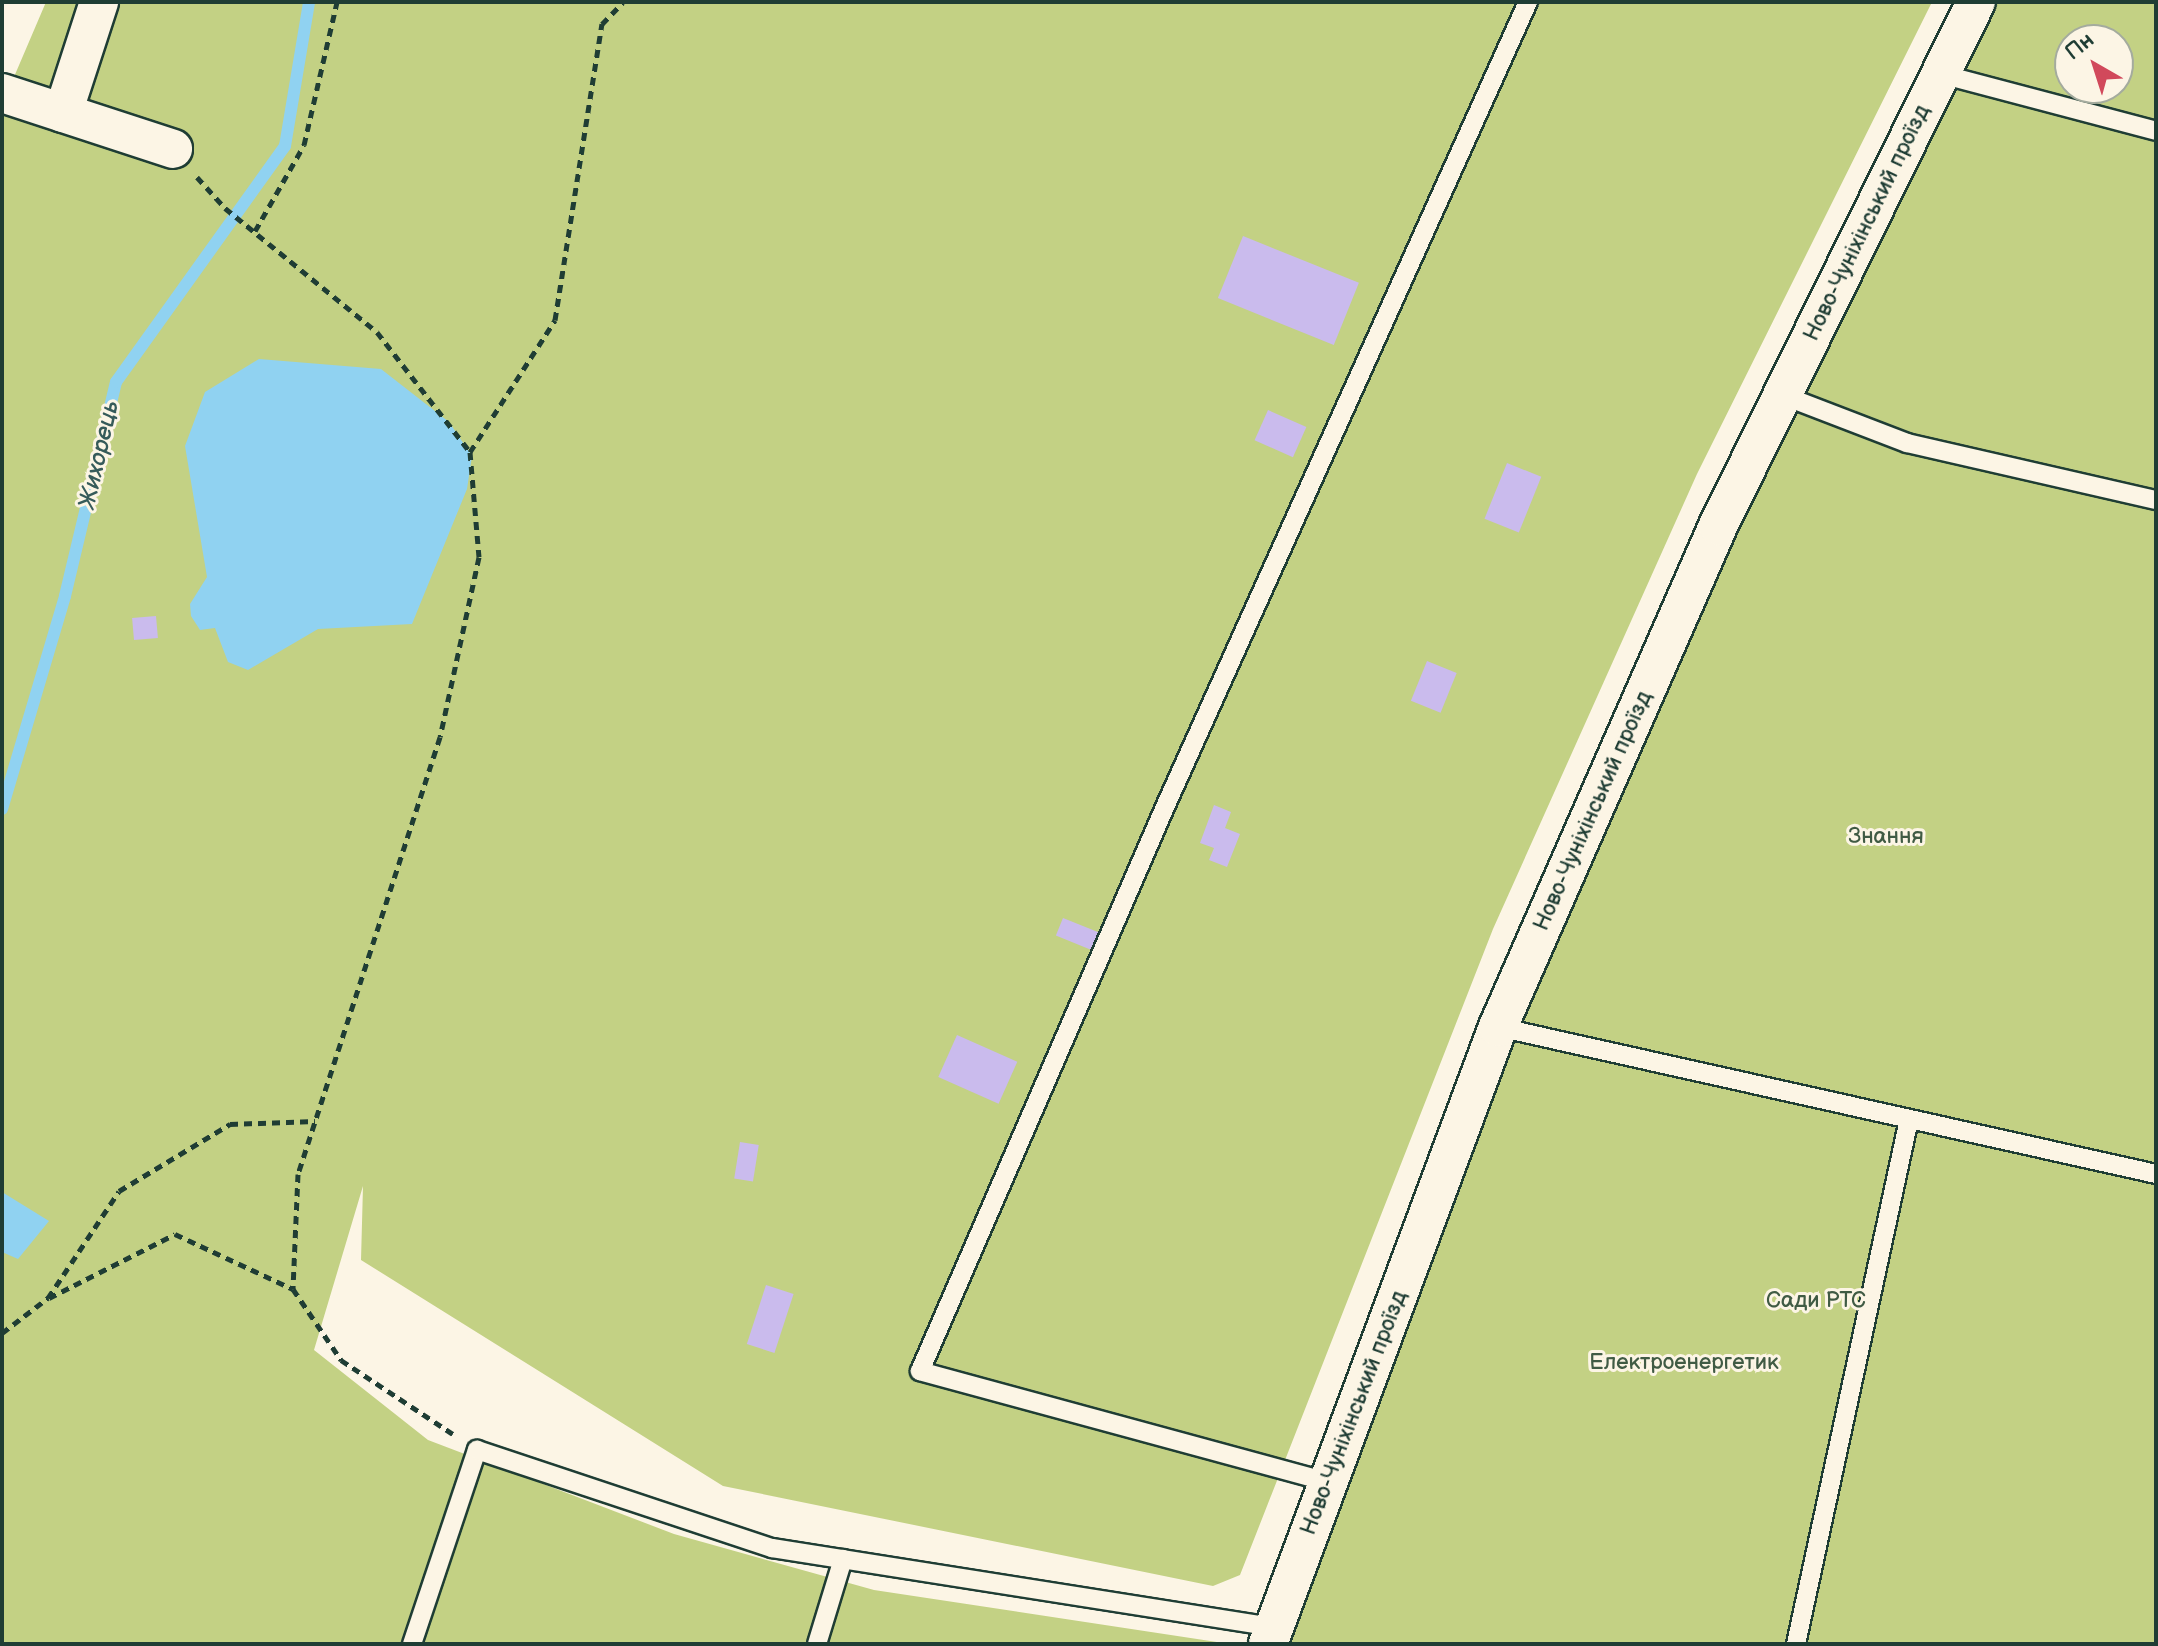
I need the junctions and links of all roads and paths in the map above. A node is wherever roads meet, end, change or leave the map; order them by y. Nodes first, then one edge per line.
1 (99, 2) edge
2 (337, 2) edge
3 (623, 2) edge
4 (1528, 2) edge
5 (1976, 2) edge
6 (1941, 74) junction
7 (2, 93) edge
8 (63, 113) junction
9 (2156, 131) edge
10 (173, 149) dead end
11 (225, 208) dead end
12 (255, 231) junction
13 (1782, 395) junction
14 (470, 452) junction
15 (2156, 500) edge
16 (1498, 1027) junction
17 (1909, 1119) junction
18 (315, 1121) junction
19 (2156, 1174) edge
20 (293, 1289) junction
21 (48, 1298) junction
22 (2, 1333) edge
23 (477, 1450) junction
24 (1328, 1482) junction
25 (843, 1559) junction
26 (1270, 1635) edge
27 (412, 1644) edge
28 (817, 1644) edge
29 (1796, 1644) edge

1 - 8 street
2 - 12 path
3 - 14 path
4 - 24 lane
5 - 6 street, Ново-Чуніхінський проїзд
6 - 9 lane
6 - 13 street, Ново-Чуніхінський проїзд
7 - 8 street
8 - 10 street
11 - 12 path
12 - 14 path
13 - 15 lane
13 - 16 street, Ново-Чуніхінський проїзд
14 - 18 path
16 - 17 lane
16 - 24 street, Ново-Чуніхінський проїзд
17 - 19 lane
17 - 29 lane
18 - 20 path
18 - 21 path
20 - 21 path
20 - 23 path
21 - 22 path
23 - 25 lane
23 - 27 lane
24 - 26 street, Ново-Чуніхінський проїзд
25 - 26 lane
25 - 28 lane

